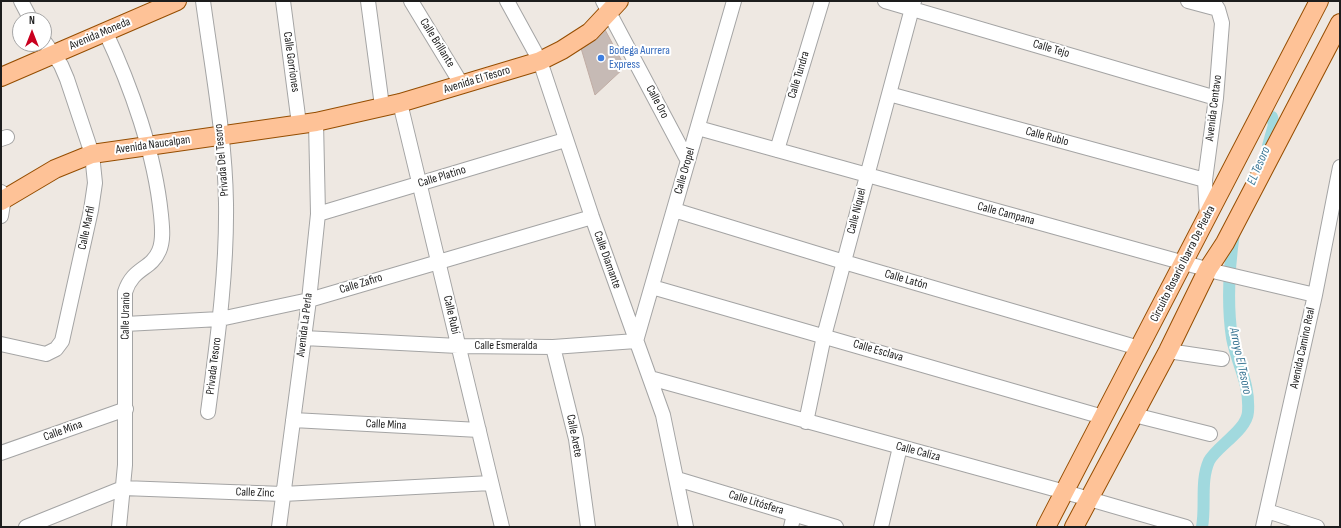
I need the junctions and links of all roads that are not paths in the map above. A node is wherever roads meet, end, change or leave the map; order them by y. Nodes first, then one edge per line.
1 (21, 1) edge
2 (177, 1) edge
3 (204, 1) edge
4 (283, 1) edge
5 (368, 1) edge
6 (411, 1) edge
7 (507, 1) edge
8 (734, 1) edge
9 (822, 1) edge
10 (885, 1) edge
11 (1188, 1) edge
12 (1319, 1) edge
13 (913, 4) edge
14 (610, 5) edge
15 (1216, 5) edge
16 (27, 12) edge
17 (1340, 23) edge
18 (106, 31) junction
19 (52, 47) edge
20 (42, 52) edge
21 (50, 52) edge
22 (540, 61) junction
23 (1, 77) edge
24 (462, 85) junction
25 (889, 94) junction
26 (1216, 98) junction
27 (400, 103) junction
28 (382, 106) junction
29 (307, 123) junction
30 (698, 128) junction
31 (220, 136) junction
32 (566, 140) junction
33 (148, 145) junction
34 (777, 150) junction
35 (92, 154) junction
36 (688, 161) junction
37 (1340, 167) edge
38 (866, 175) junction
39 (1205, 180) junction
40 (419, 184) junction
41 (2, 197) edge
42 (674, 210) junction
43 (318, 214) junction
44 (1, 216) edge
45 (592, 217) junction
46 (1207, 217) junction
47 (1334, 229) edge
48 (438, 261) junction
49 (844, 262) junction
50 (1183, 263) junction
51 (1212, 271) junction
52 (652, 287) junction
53 (1315, 295) junction
54 (309, 300) junction
55 (220, 319) junction
56 (125, 324) junction
57 (824, 336) junction
58 (304, 338) junction
59 (636, 341) junction
60 (1, 344) edge
61 (458, 346) junction
62 (553, 347) junction
63 (1139, 348) junction
64 (1168, 351) junction
65 (1222, 359) dead end
66 (650, 378) junction
67 (126, 409) junction
68 (208, 412) dead end
69 (1134, 415) junction
70 (1103, 417) junction
71 (293, 420) junction
72 (806, 422) junction
73 (479, 430) junction
74 (1210, 434) dead end
75 (900, 447) junction
76 (1, 453) edge
77 (677, 479) junction
78 (491, 483) junction
79 (123, 488) junction
80 (1064, 492) junction
81 (283, 494) junction
82 (1088, 498) junction
83 (1267, 511) junction
84 (792, 521) edge
85 (1186, 526) edge
86 (26, 527) edge
87 (119, 527) edge
88 (279, 527) edge
89 (502, 527) edge
90 (588, 527) edge
91 (686, 527) edge
92 (836, 527) edge
93 (881, 527) edge
94 (1046, 527) edge
95 (1074, 527) edge
96 (1263, 527) edge
97 (1317, 527) edge

1 - 16 street
2 - 18 main road, Avenida Moneda
3 - 31 street, Privada Del Tesoro
4 - 29 street, Calle Gorriones
5 - 28 street
6 - 24 street, Calle Brillante
7 - 22 street, Calle Diamante
8 - 30 street, Calle Oropel
9 - 34 street, Calle Tundra
10 - 13 street, Calle Tejo
11 - 15 street
12 - 46 main road, Circuito Rosario Ibarra De Piedra
13 - 25 street, Calle Níquel
13 - 26 street, Calle Tejo
14 - 22 main road, Avenida El Tesoro
14 - 36 street, Calle Oro
15 - 26 street, Avenida Centavo
17 - 51 main road
18 - 19 main road, Avenida Moneda
18 - 33 street, Calle Uranio
20 - 23 main road, Avenida Moneda
21 - 35 street, Calle Marfil
22 - 24 main road, Avenida El Tesoro
22 - 32 street, Calle Diamante
24 - 27 main road, Avenida El Tesoro
25 - 38 street, Calle Níquel
25 - 39 street, Calle Rublo
26 - 39 street, Avenida Centavo
27 - 28 main road, Avenida El Tesoro
27 - 40 street, Calle Rubí
28 - 29 main road, Avenida El Tesoro
29 - 31 main road, Avenida Naucalpan
29 - 43 street, Avenida La Perla
30 - 34 street, Calle Campana
30 - 36 street, Calle Oropel
31 - 33 main road, Avenida Naucalpan
31 - 55 street, Privada Del Tesoro
32 - 40 street, Calle Platino
32 - 45 street, Calle Diamante
33 - 35 main road, Avenida Naucalpan
33 - 56 street, Calle Uranio
34 - 38 street, Calle Campana
35 - 41 main road, Avenida Naucalpan
35 - 60 street, Calle Marfil
36 - 42 street, Calle Oropel
37 - 47 street, Avenida Camino Real
38 - 49 street, Calle Níquel
38 - 50 street, Calle Campana
39 - 46 street, Avenida Centavo
40 - 43 street, Calle Platino
40 - 48 street, Calle Rubí
41 - 44 street
42 - 49 street, Calle Latón
42 - 52 street, Calle Oropel
43 - 54 street, Avenida La Perla
45 - 48 street, Calle Zafiro
45 - 59 street, Calle Diamante
46 - 50 main road, Circuito Rosario Ibarra De Piedra
47 - 53 street, Avenida Camino Real
48 - 54 street, Calle Zafiro
48 - 61 street, Calle Rubí
49 - 57 street, Calle Níquel
49 - 63 street, Calle Latón
50 - 51 street, Calle Campana
50 - 63 main road, Circuito Rosario Ibarra De Piedra
51 - 53 street, Calle Campana
51 - 64 main road
52 - 57 street, Calle Esclava
52 - 59 street, Calle Oropel
53 - 83 street, Avenida Camino Real
54 - 55 street, Calle Zafiro
54 - 58 street, Avenida La Perla
55 - 56 street, Calle Zafiro
55 - 68 street, Privada Tesoro
56 - 67 street, Calle Uranio
57 - 70 street, Calle Esclava
57 - 72 street, Calle Níquel
58 - 61 street, Calle Esmeralda
58 - 71 street, Avenida La Perla
59 - 62 street, Calle Esmeralda
59 - 66 street, Calle Diamante
61 - 62 street, Calle Esmeralda
61 - 73 street, Calle Rubí
62 - 90 street, Calle Arete
63 - 70 main road, Circuito Rosario Ibarra De Piedra
64 - 65 street
64 - 69 main road
66 - 72 street, Calle Caliza
66 - 77 street, Calle Diamante
67 - 76 street, Calle Mina
67 - 79 street, Calle Uranio
69 - 74 street
69 - 82 main road
70 - 80 main road, Circuito Rosario Ibarra De Piedra
71 - 73 street, Calle Mina
71 - 81 street, Avenida La Perla
72 - 75 street, Calle Caliza
73 - 78 street, Calle Rubí
75 - 80 street, Calle Caliza
75 - 93 street
77 - 84 street, Calle Litósfera
77 - 91 street, Calle Diamante
78 - 81 street, Calle Zinc
78 - 89 street, Calle Rubí
79 - 81 street, Calle Zinc
79 - 86 street, Calle Zinc
79 - 87 street, Calle Uranio
80 - 82 street, Calle Caliza
80 - 94 main road, Circuito Rosario Ibarra De Piedra
81 - 88 street, Avenida La Perla
82 - 85 street, Calle Caliza
82 - 95 main road
83 - 96 street, Avenida Camino Real
83 - 97 street
84 - 92 street, Calle Litósfera

